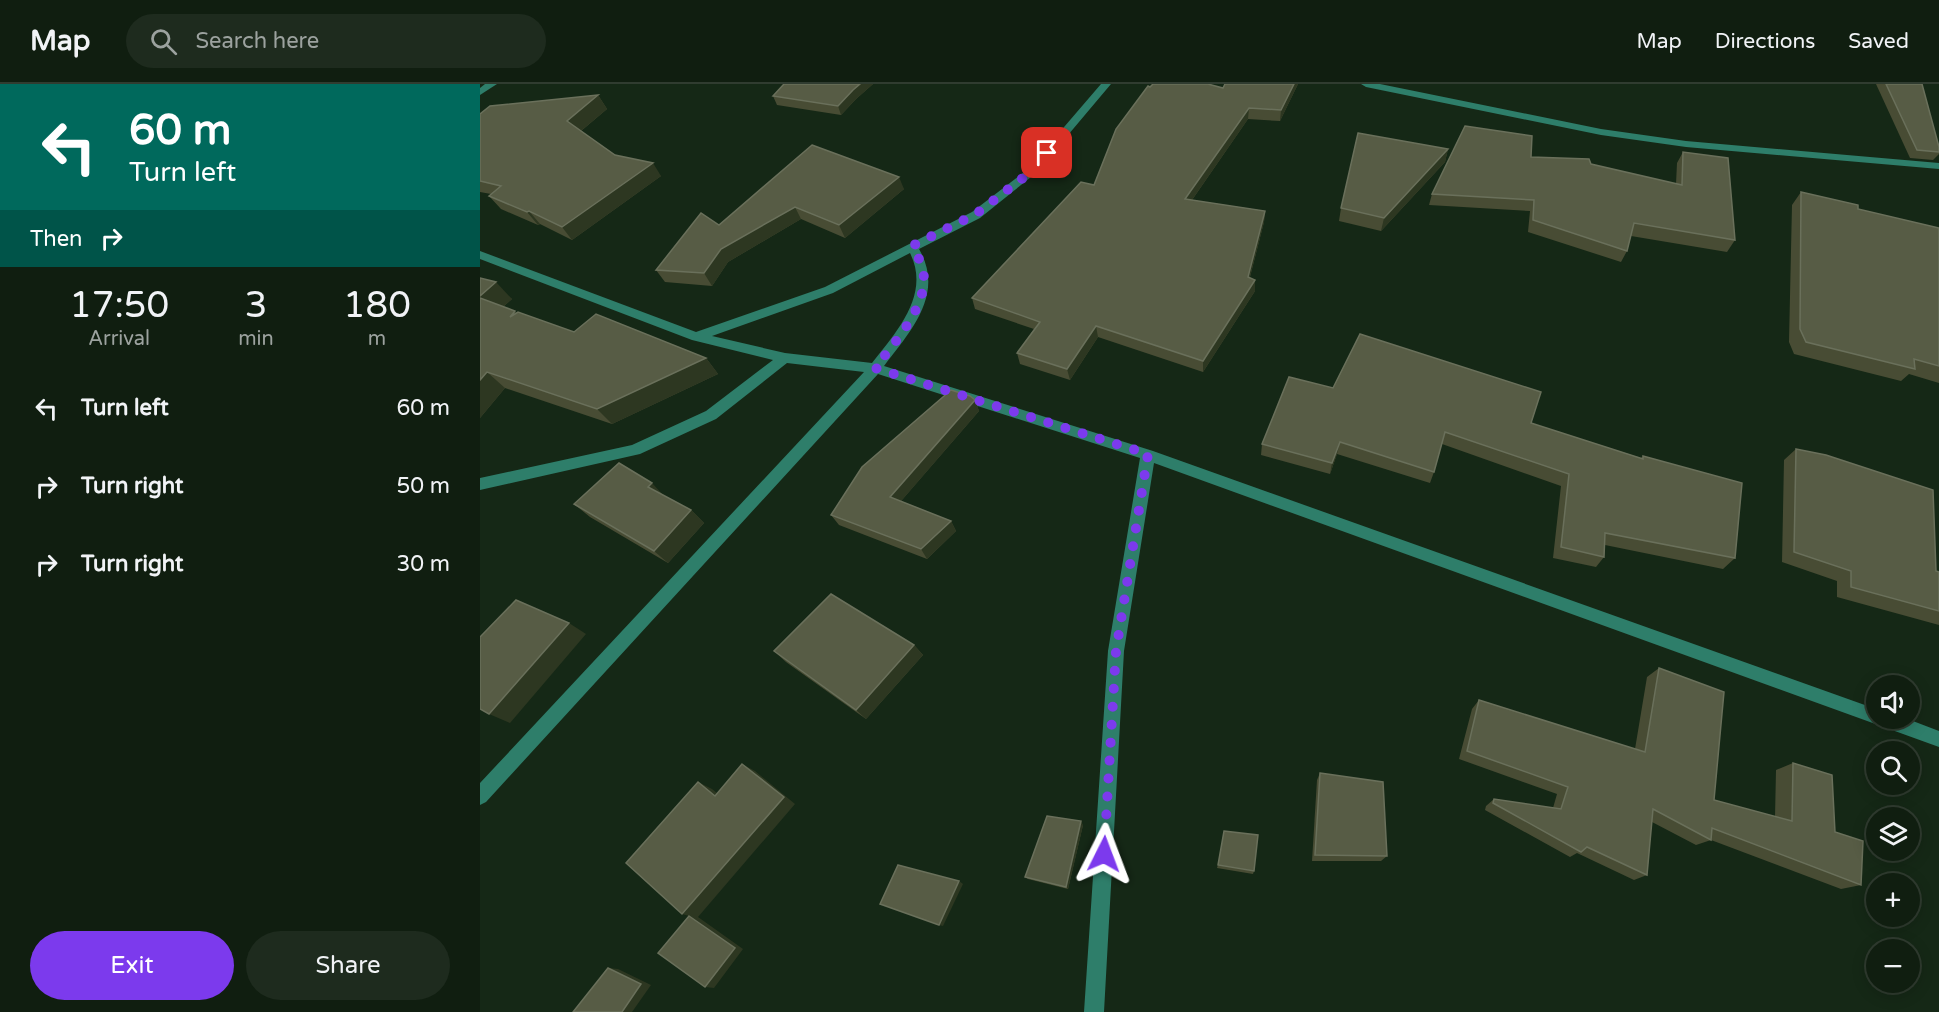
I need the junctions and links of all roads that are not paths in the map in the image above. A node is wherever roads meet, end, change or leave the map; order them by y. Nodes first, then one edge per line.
1 (492, 84) edge
2 (1106, 84) edge
3 (1366, 84) edge
4 (480, 92) edge
5 (1939, 166) edge
6 (912, 246) junction
7 (480, 255) edge
8 (696, 337) junction
9 (785, 358) junction
10 (875, 368) junction
11 (1148, 454) junction
12 (480, 484) edge
13 (1866, 713) edge
14 (1911, 729) edge
15 (1939, 739) edge
16 (480, 796) edge
17 (1094, 1012) edge

1 - 4 street
2 - 6 street
3 - 5 street
6 - 8 street
6 - 10 street
7 - 8 street
8 - 9 street
9 - 10 street
9 - 12 street
10 - 11 street
10 - 16 street
11 - 13 street
11 - 17 street
14 - 15 street

